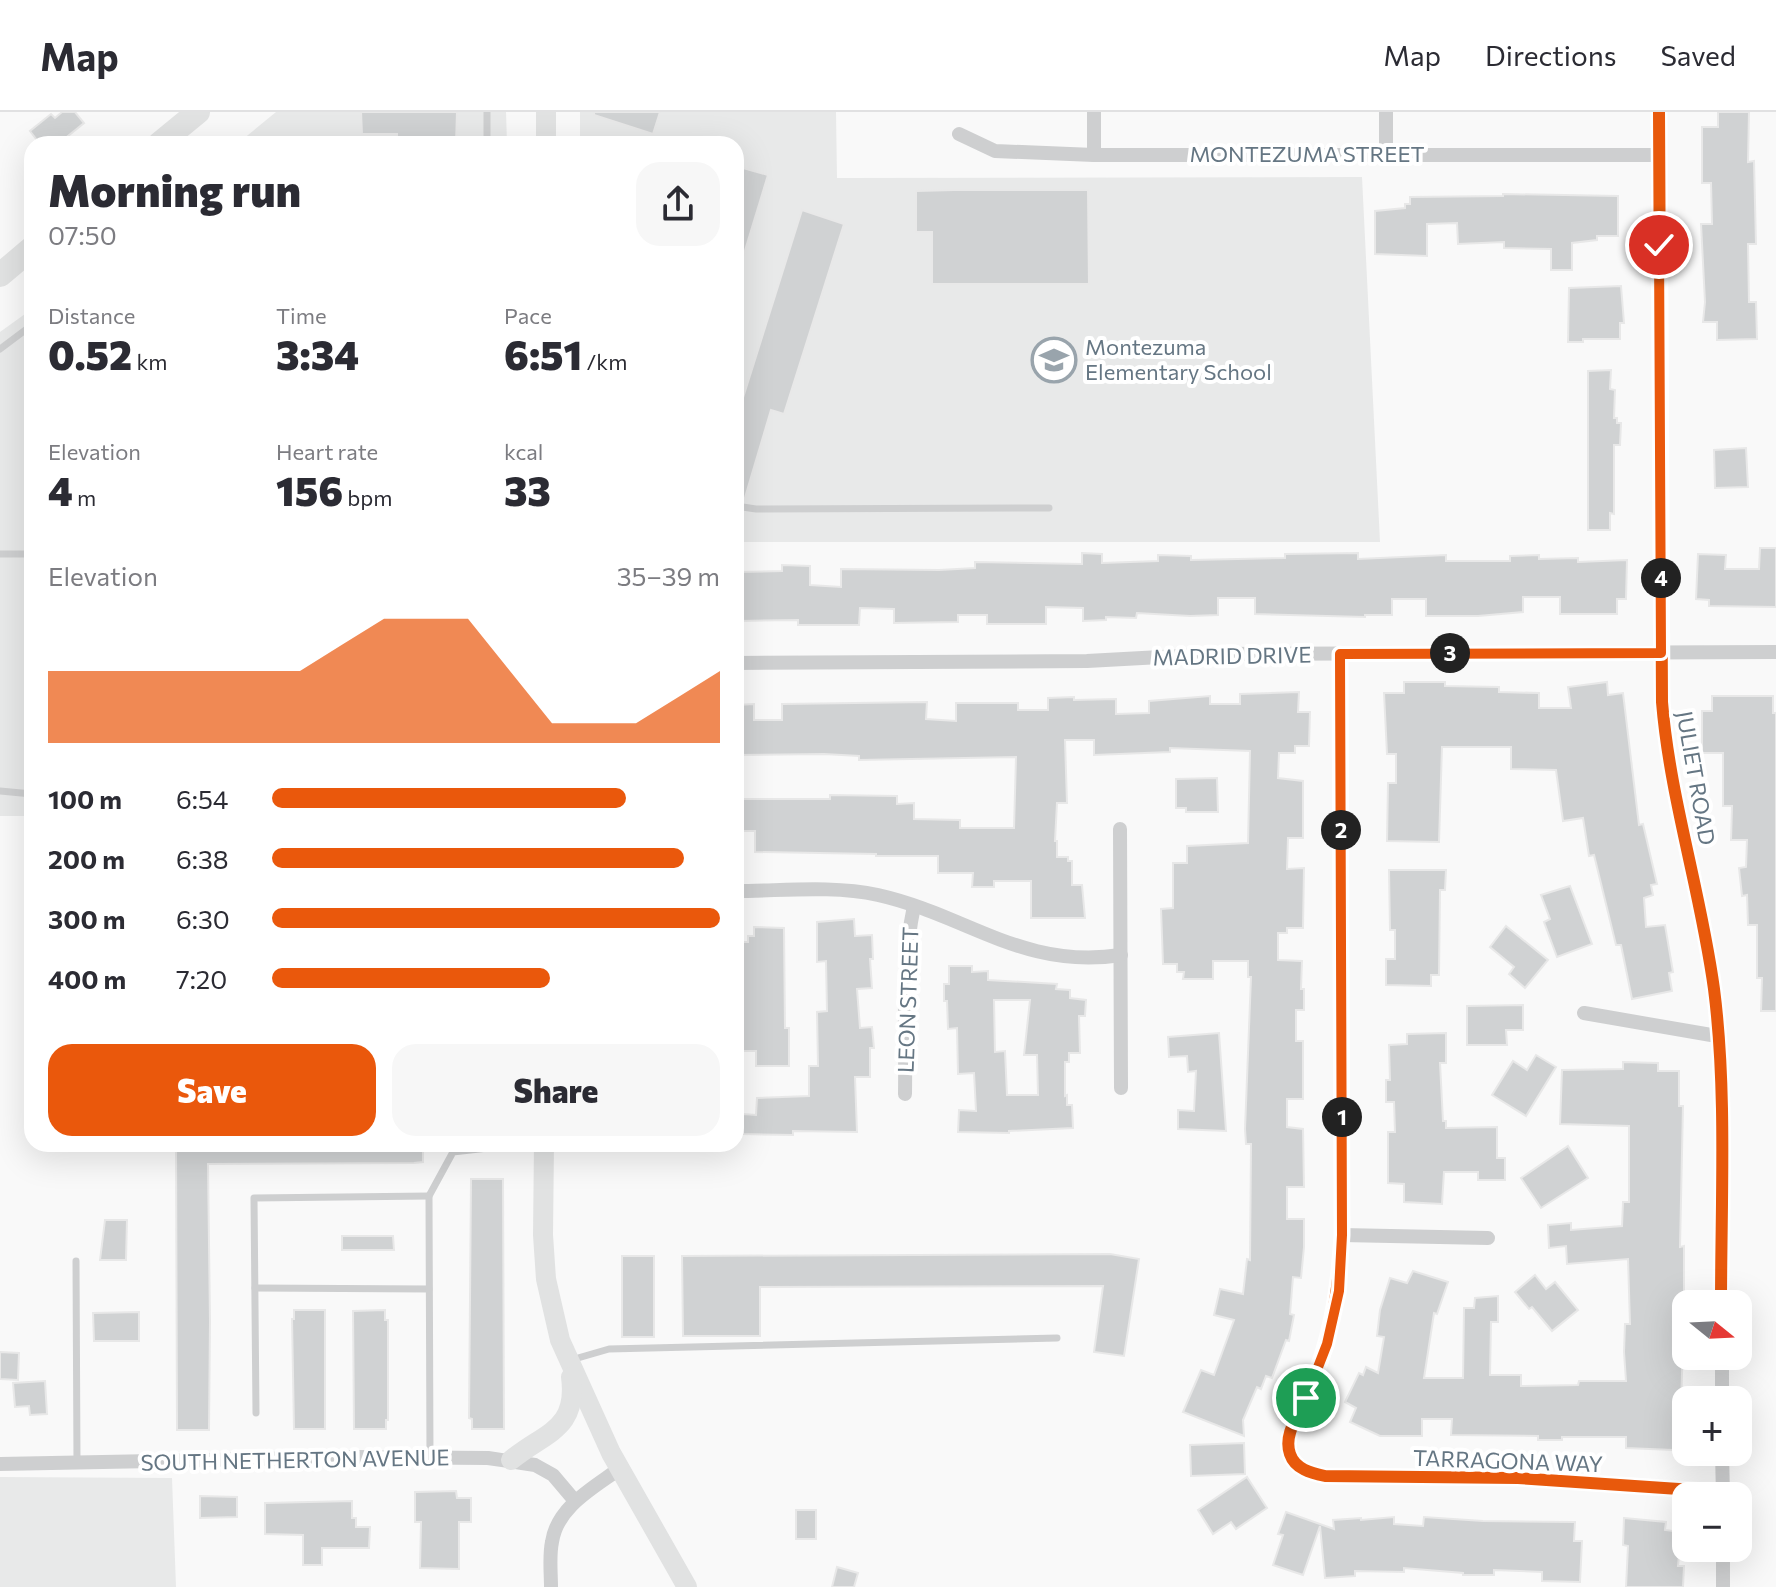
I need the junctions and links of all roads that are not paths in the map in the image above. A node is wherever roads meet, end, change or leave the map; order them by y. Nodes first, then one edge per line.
1 (198, 112) edge
2 (487, 112) edge
3 (546, 112) edge
4 (1094, 112) edge
5 (1386, 112) edge
6 (1659, 112) edge
7 (959, 134) dead end
8 (176, 136) edge
9 (487, 136) edge
10 (546, 136) edge
11 (1386, 153) junction
12 (1094, 155) junction
13 (1659, 155) junction
14 (24, 255) edge
15 (0, 275) edge
16 (24, 331) edge
17 (0, 349) edge
18 (744, 507) edge
19 (1049, 508) dead end
20 (0, 554) edge
21 (24, 554) edge
22 (1776, 652) edge
23 (1661, 653) junction
24 (1340, 654) junction
25 (744, 663) edge
26 (0, 791) edge
27 (24, 793) edge
28 (1120, 829) dead end
29 (744, 891) edge
30 (914, 906) junction
31 (1121, 955) junction
32 (1584, 1013) dead end
33 (1717, 1036) junction
34 (1121, 1088) dead end
35 (905, 1094) dead end
36 (453, 1152) edge
37 (544, 1152) edge
38 (429, 1196) junction
39 (1342, 1235) junction
40 (1488, 1238) dead end
41 (76, 1261) dead end
42 (255, 1288) junction
43 (429, 1289) junction
44 (1721, 1290) edge
45 (1057, 1338) dead end
46 (569, 1361) junction
47 (256, 1413) dead end
48 (430, 1458) junction
49 (511, 1460) junction
50 (0, 1464) edge
51 (77, 1464) junction
52 (619, 1469) junction
53 (1672, 1490) edge
54 (575, 1501) junction
55 (1723, 1562) edge
56 (551, 1587) edge
57 (687, 1587) edge
58 (1723, 1587) edge

1 - 8 main road
2 - 9 lane
3 - 10 main road
4 - 12 street
5 - 11 street
6 - 13 street, JULIET ROAD
7 - 12 street, MONTEZUMA STREET
11 - 12 street, MONTEZUMA STREET
11 - 13 street, MONTEZUMA STREET
13 - 23 street, JULIET ROAD
14 - 15 main road
16 - 17 lane
18 - 19 lane
20 - 21 lane
22 - 23 street, MADRID DRIVE
23 - 24 street, MADRID DRIVE
23 - 33 street, JULIET ROAD
24 - 25 street, MADRID DRIVE
24 - 39 street
26 - 27 lane
28 - 31 street
29 - 30 street
30 - 31 street
30 - 35 street, LEON STREET
31 - 34 street
32 - 33 street
33 - 44 street, JULIET ROAD
36 - 38 lane
37 - 46 main road
38 - 42 lane
38 - 43 lane
39 - 40 street
39 - 53 street, TARRAGONA WAY
41 - 51 lane
42 - 43 lane
42 - 47 lane
43 - 48 lane
45 - 46 lane
46 - 49 main road
46 - 52 main road
48 - 49 street, SOUTH NETHERTON AVENUE
48 - 51 street, SOUTH NETHERTON AVENUE
49 - 54 street, SOUTH NETHERTON AVENUE
50 - 51 street, SOUTH NETHERTON AVENUE
52 - 54 street
52 - 57 main road
54 - 56 street
55 - 58 street

